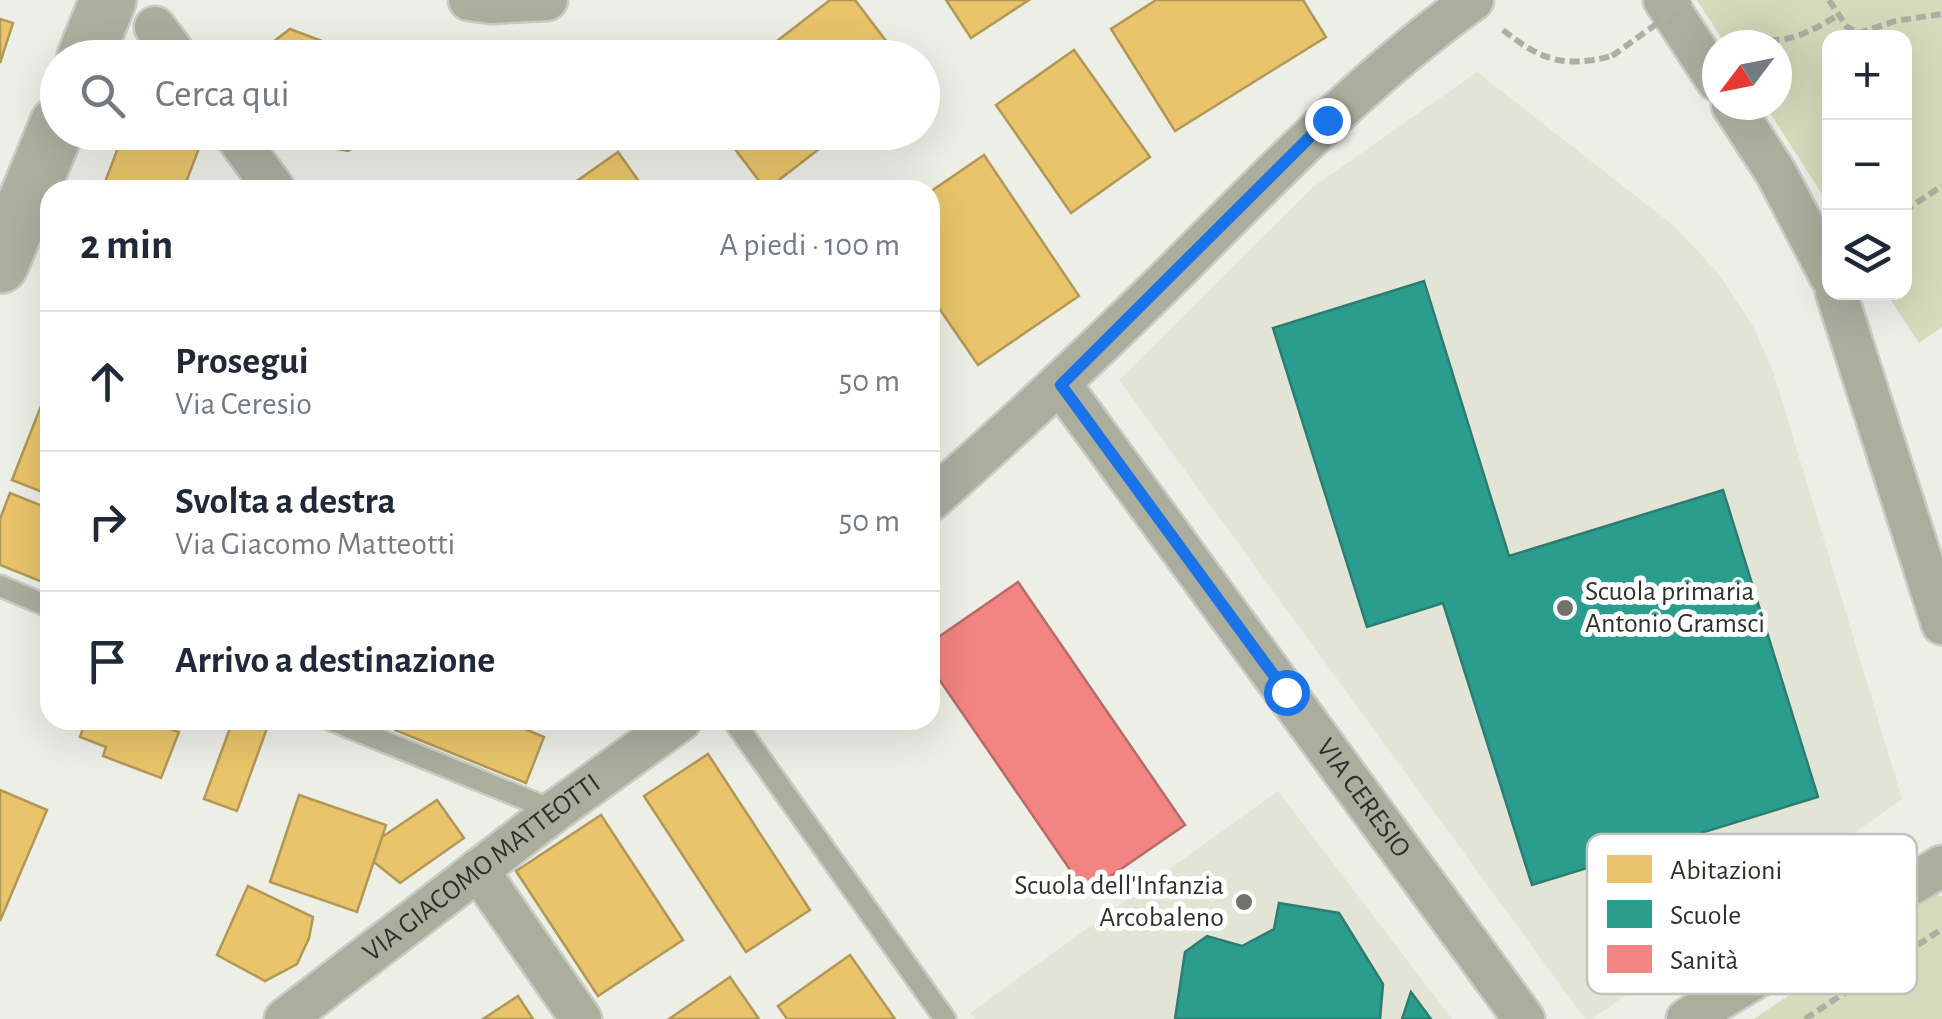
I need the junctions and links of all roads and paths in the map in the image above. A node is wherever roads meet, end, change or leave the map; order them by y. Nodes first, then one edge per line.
1 (108, 0) edge
2 (470, 0) edge
3 (547, 0) edge
4 (1664, 0) edge
5 (1690, 0) edge
6 (1829, 0) edge
7 (1468, 4) edge
8 (1942, 14) edge
9 (1837, 16) junction
10 (1792, 37) edge
11 (92, 40) edge
12 (1702, 58) edge
13 (1742, 120) edge
14 (47, 150) edge
15 (246, 150) edge
16 (268, 180) edge
17 (1942, 186) edge
18 (1907, 210) edge
19 (1822, 261) edge
20 (0, 265) edge
21 (1839, 300) edge
22 (1061, 385) junction
23 (940, 492) edge
24 (0, 586) edge
25 (40, 603) edge
26 (1942, 624) edge
27 (356, 730) edge
28 (663, 730) edge
29 (740, 730) edge
30 (555, 811) junction
31 (1942, 866) edge
32 (478, 870) junction
33 (1917, 881) edge
34 (1942, 929) edge
35 (1917, 946) edge
36 (1729, 994) edge
37 (1844, 994) edge
38 (285, 1019) edge
39 (581, 1019) edge
40 (945, 1019) edge
41 (1524, 1019) edge
42 (1687, 1019) edge
43 (1806, 1019) edge

1 - 11 main road
2 - 3 street
4 - 12 street
5 - 7 path, bridge
6 - 9 path
7 - 22 street
8 - 9 path
9 - 10 path
13 - 19 street
14 - 20 main road
15 - 16 street
17 - 18 path
21 - 26 street
22 - 23 street
22 - 41 street, VIA CERESIO
24 - 25 lane
27 - 30 lane
28 - 30 street, VIA GIACOMO MATTEOTTI
29 - 40 lane
30 - 32 street, VIA GIACOMO MATTEOTTI
31 - 33 street
32 - 38 street, VIA GIACOMO MATTEOTTI
32 - 39 street
34 - 35 path
36 - 42 street
37 - 43 path

